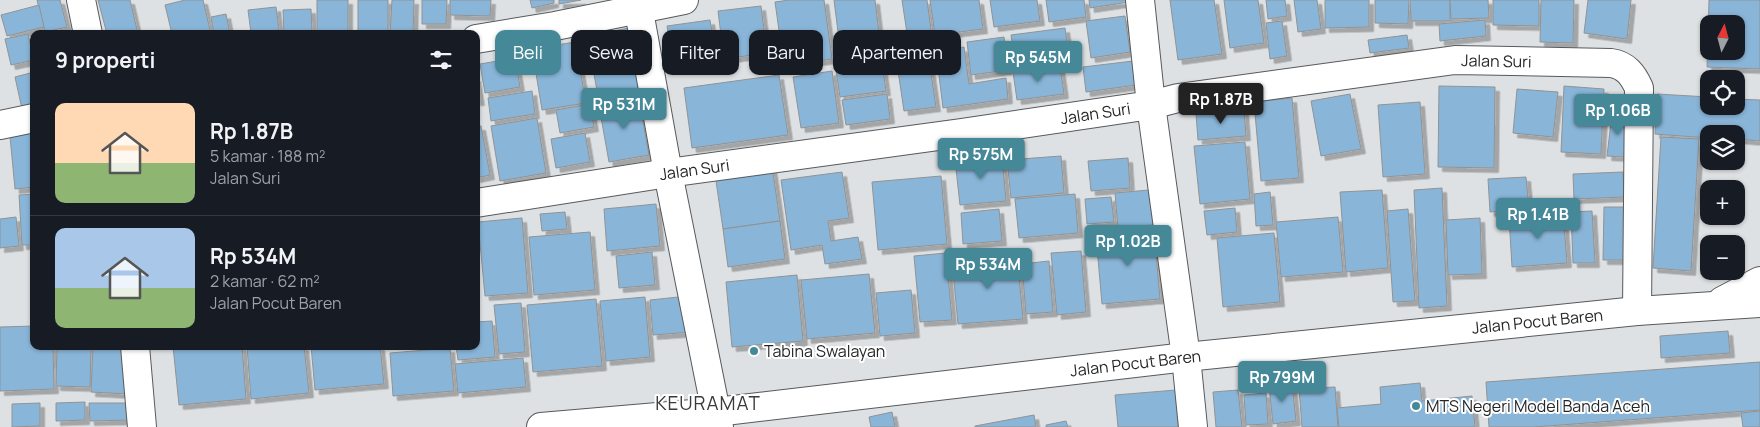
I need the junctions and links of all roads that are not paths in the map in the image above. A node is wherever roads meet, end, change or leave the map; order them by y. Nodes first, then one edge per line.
1 (81, 0) edge
2 (684, 0) edge
3 (1140, 0) edge
4 (638, 5) edge
5 (87, 30) edge
6 (480, 38) edge
7 (1152, 105) junction
8 (30, 119) edge
9 (0, 125) edge
10 (668, 173) junction
11 (480, 203) edge
12 (1760, 281) edge
13 (1760, 303) edge
14 (1720, 306) junction
15 (1637, 311) junction
16 (1760, 322) edge
17 (135, 350) edge
18 (1186, 358) junction
19 (717, 420) edge
20 (142, 427) edge
21 (541, 427) edge
22 (1193, 427) edge

1 - 5 street
2 - 4 street
3 - 7 street
4 - 6 street
4 - 10 street
7 - 10 street, Jalan Suri
7 - 15 street, Jalan Suri
7 - 18 street
8 - 9 street
10 - 11 street, Jalan Suri
10 - 19 street
12 - 14 street
13 - 14 street, Jalan Pocut Baren
14 - 15 street, Jalan Pocut Baren
14 - 16 street
15 - 18 street, Jalan Pocut Baren
17 - 20 street
18 - 19 street, Jalan Pocut Baren
18 - 22 street
19 - 21 street, Jalan Pocut Baren

